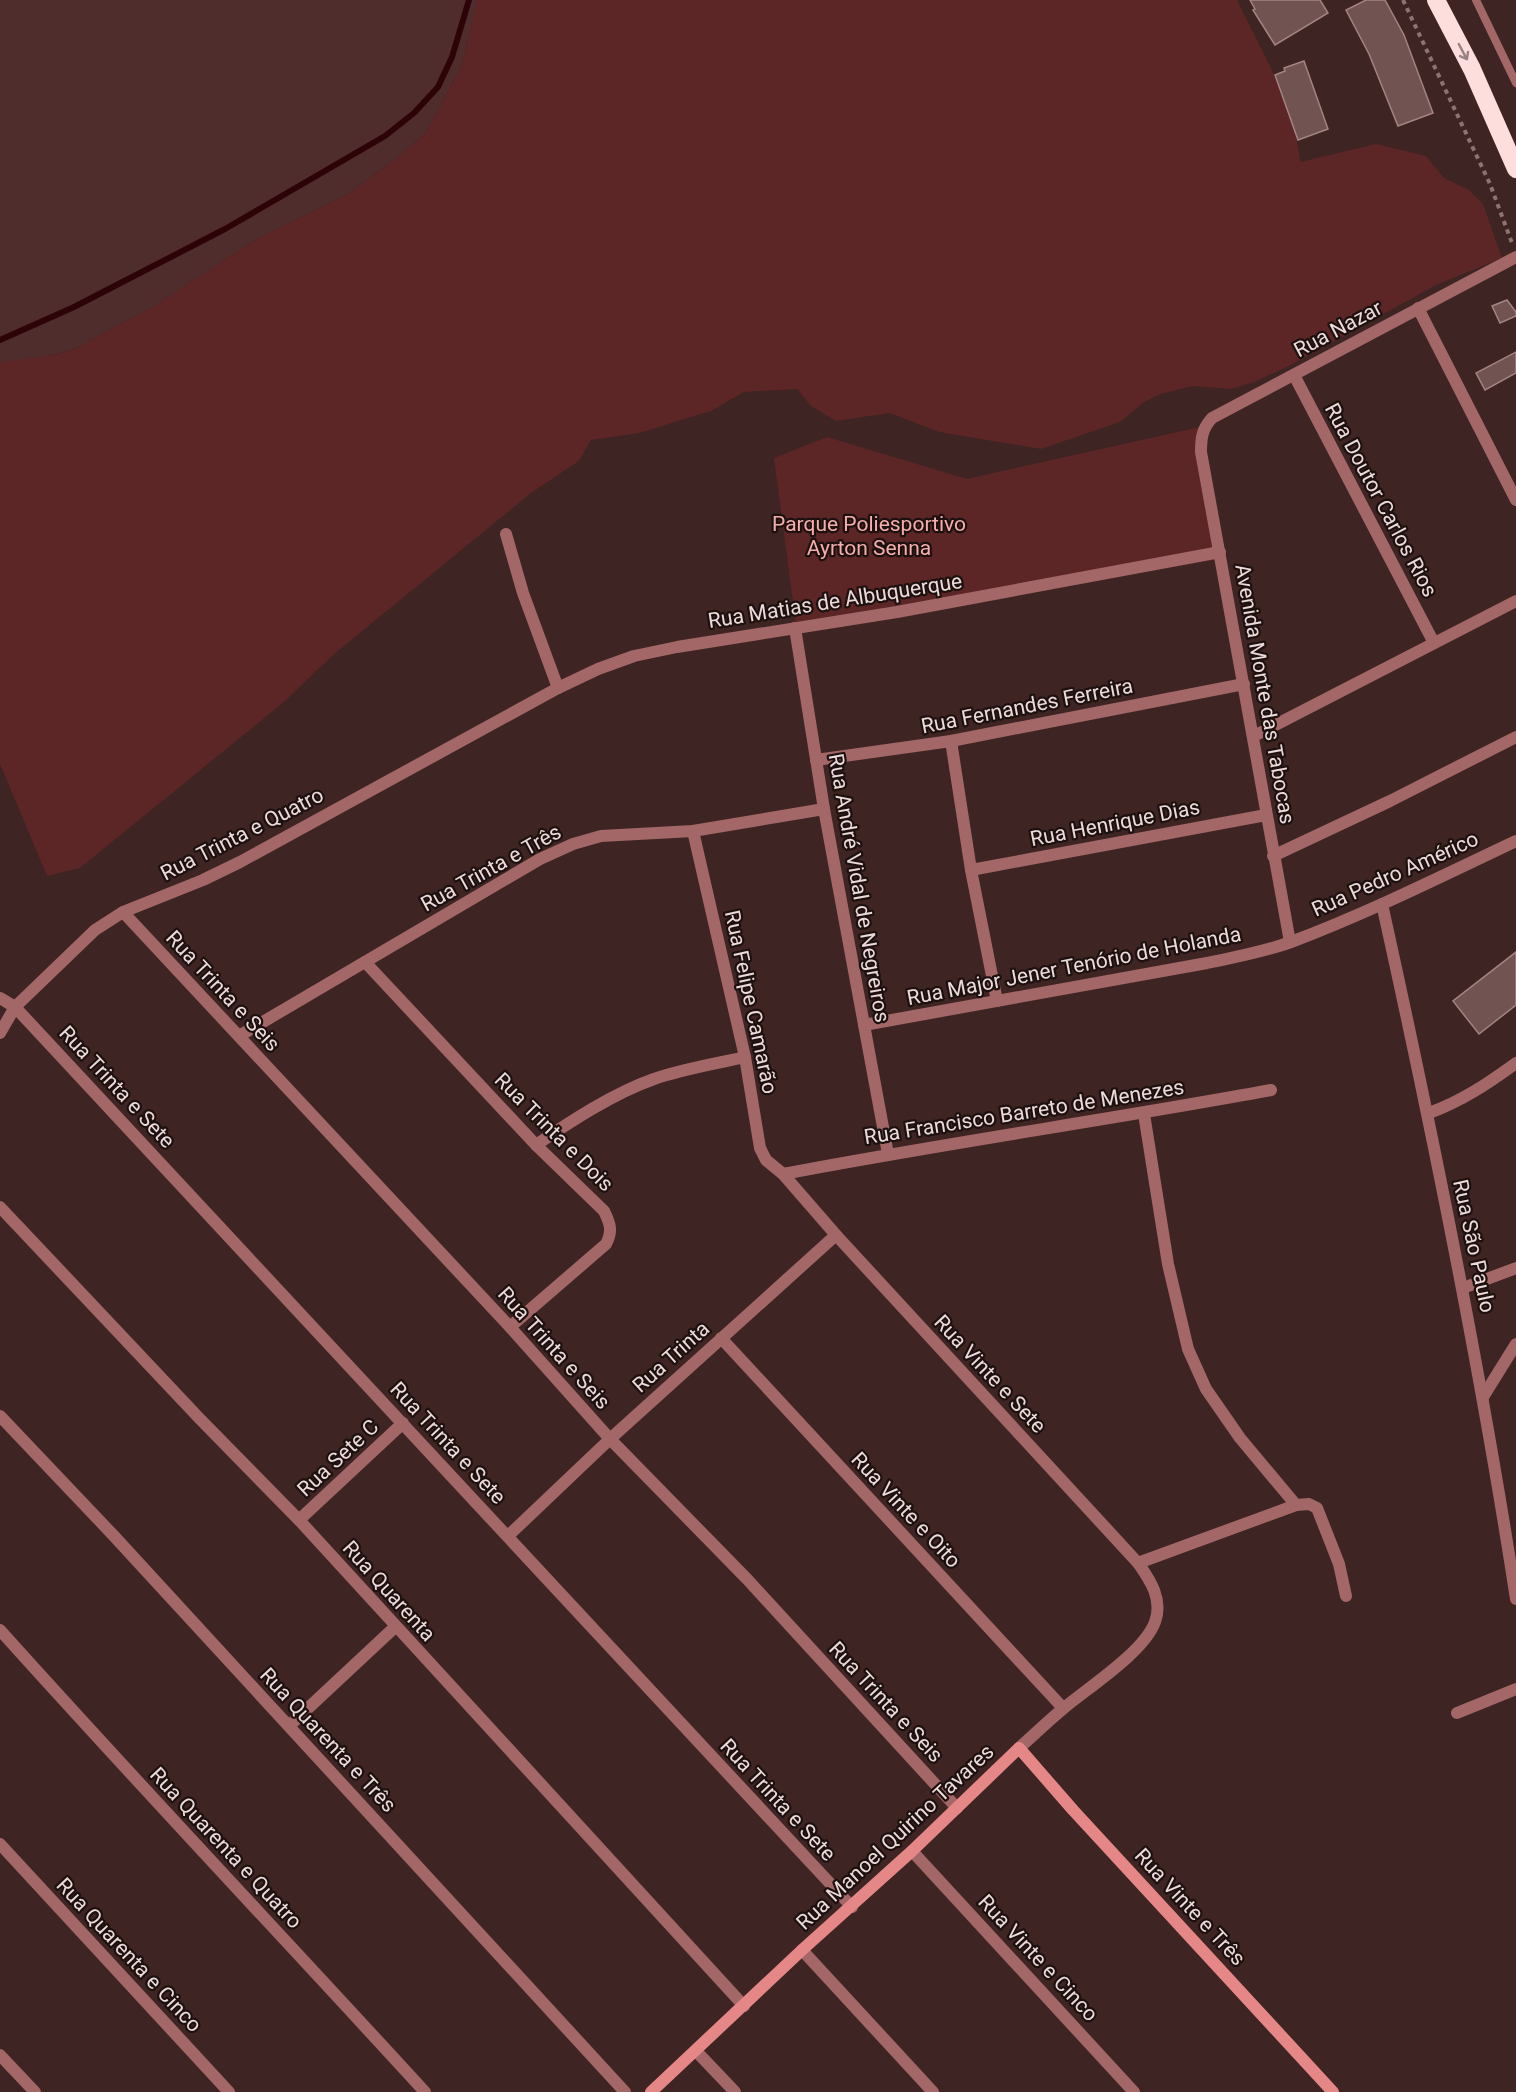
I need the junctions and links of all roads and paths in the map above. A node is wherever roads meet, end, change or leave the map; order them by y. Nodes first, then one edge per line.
1 (1403, 0) edge
2 (1436, 0) edge
3 (1476, 0) edge
4 (1516, 83) edge
5 (1516, 169) edge
6 (1514, 251) edge
7 (1418, 308) junction
8 (1294, 375) junction
9 (1201, 452) joint
10 (1516, 500) edge
11 (506, 534) dead end
12 (1220, 552) junction
13 (1516, 601) edge
14 (795, 628) junction
15 (1434, 643) junction
16 (1244, 684) junction
17 (558, 688) junction
18 (471, 734) joint
19 (1254, 735) junction
20 (1516, 736) edge
21 (951, 741) junction
22 (816, 760) junction
23 (824, 809) junction
24 (1266, 815) junction
25 (693, 831) junction
26 (1516, 841) edge
27 (1273, 856) junction
28 (971, 870) junction
29 (1382, 904) junction
30 (123, 912) junction
31 (1290, 942) junction
32 (365, 962) junction
33 (0, 998) edge
34 (997, 1000) junction
35 (15, 1006) junction
36 (864, 1025) junction
37 (0, 1034) edge
38 (239, 1036) junction
39 (745, 1057) junction
40 (1516, 1063) edge
41 (1271, 1090) dead end
42 (1429, 1113) junction
43 (1144, 1114) junction
44 (536, 1145) junction
45 (888, 1154) junction
46 (783, 1174) junction
47 (0, 1207) edge
48 (836, 1235) junction
49 (1516, 1268) edge
50 (1463, 1288) junction
51 (510, 1327) junction
52 (721, 1338) junction
53 (1516, 1344) edge
54 (1484, 1397) junction
55 (0, 1416) edge
56 (403, 1423) junction
57 (610, 1439) junction
58 (1296, 1505) junction
59 (299, 1520) junction
60 (508, 1536) junction
61 (1138, 1563) junction
62 (1346, 1596) dead end
63 (1516, 1599) edge
64 (1158, 1607) joint
65 (395, 1627) junction
66 (0, 1630) edge
67 (1516, 1689) edge
68 (1063, 1708) junction
69 (1457, 1713) dead end
70 (289, 1726) junction
71 (1019, 1748) junction
72 (957, 1808) junction
73 (0, 1844) edge
74 (912, 1851) junction
75 (852, 1907) junction
76 (802, 1950) junction
77 (744, 2006) junction
78 (696, 2051) junction
79 (0, 2055) edge
80 (35, 2092) edge
81 (229, 2092) edge
82 (425, 2092) edge
83 (625, 2092) edge
84 (651, 2092) edge
85 (735, 2092) edge
86 (933, 2092) edge
87 (1134, 2092) edge
88 (1333, 2092) edge

1 - 6 path
2 -> 5 highway
3 - 4 lane
6 - 7 street, Rua Nazar
7 - 8 street, Rua Nazar
7 - 10 street
8 - 9 street, Rua Nazar
8 - 15 street, Rua Doutor Carlos Rios
9 - 12 street, Avenida Monte das Tabocas
11 - 17 street
12 - 14 street, Rua Matias de Albuquerque
12 - 16 street, Avenida Monte das Tabocas
13 - 15 street
14 - 17 street, Rua Matias de Albuquerque
14 - 22 street, Rua André Vidal de Negreiros
15 - 19 street
16 - 19 street, Avenida Monte das Tabocas
16 - 21 street, Rua Fernandes Ferreira
17 - 18 street, Rua Matias de Albuquerque
18 - 30 street, Rua Trinta e Quatro
19 - 24 street, Avenida Monte das Tabocas
20 - 27 street
21 - 22 street, Rua Fernandes Ferreira
21 - 28 street
22 - 23 street, Rua André Vidal de Negreiros
23 - 25 street, Rua Trinta e Três
23 - 36 street, Rua André Vidal de Negreiros
24 - 27 street, Avenida Monte das Tabocas
24 - 28 street, Rua Henrique Dias
25 - 32 street, Rua Trinta e Três
25 - 39 street, Rua Felipe Camarão
26 - 29 street, Rua Pedro Américo
27 - 31 street, Avenida Monte das Tabocas
28 - 34 street
29 - 31 street, Rua Pedro Américo
29 - 42 street, Rua São Paulo
30 - 35 street, Rua Trinta e Quatro
30 - 38 street, Rua Trinta e Seis
31 - 34 street, Rua Major Jener Tenório de Holanda
32 - 38 street, Rua Trinta e Três
32 - 44 street, Rua Trinta e Dois
33 - 35 street, Rua Trinta e Sete
34 - 36 street, Rua Major Jener Tenório de Holanda
35 - 37 street, Rua Trinta e Quatro
35 - 56 street, Rua Trinta e Sete
36 - 45 street, Rua André Vidal de Negreiros
38 - 51 street, Rua Trinta e Seis
39 - 44 street
39 - 46 street, Rua Felipe Camarão
40 - 42 street
41 - 43 street, Rua Francisco Barreto de Menezes
42 - 50 street, Rua São Paulo
43 - 45 street, Rua Francisco Barreto de Menezes
43 - 58 street
44 - 51 street, Rua Trinta e Dois
45 - 46 street, Rua Francisco Barreto de Menezes
46 - 48 street, Rua Vinte e Sete
47 - 59 street, Rua Quarenta
48 - 52 street, Rua Trinta
48 - 61 street, Rua Vinte e Sete
49 - 50 street
50 - 54 street, Rua São Paulo
51 - 57 street, Rua Trinta e Seis
52 - 57 street, Rua Trinta
52 - 68 street, Rua Vinte e Oito
53 - 54 street
54 - 63 street, Rua São Paulo
55 - 70 street, Rua Quarenta e Três
56 - 59 street, Rua Sete C
56 - 60 street, Rua Trinta e Sete
57 - 60 street, Rua Trinta
57 - 72 street, Rua Trinta e Seis
58 - 61 street
58 - 62 street
59 - 65 street, Rua Quarenta
60 - 75 street, Rua Trinta e Sete
61 - 64 street, Rua Vinte e Sete
64 - 68 street, Rua Manoel Quirino Tavares
65 - 70 street
65 - 77 street, Rua Quarenta
66 - 82 street, Rua Quarenta e Quatro
67 - 69 street
68 - 71 street, Rua Manoel Quirino Tavares
70 - 83 street, Rua Quarenta e Três
71 - 72 main road, Rua Manoel Quirino Tavares
71 - 88 main road, Rua Vinte e Três
72 - 74 main road, Rua Manoel Quirino Tavares
73 - 81 street, Rua Quarenta e Cinco
74 - 75 main road, Rua Manoel Quirino Tavares
74 - 87 street, Rua Vinte e Cinco
75 - 76 main road, Rua Manoel Quirino Tavares
76 - 77 main road, Rua Manoel Quirino Tavares
76 - 86 street
77 - 78 main road, Rua Manoel Quirino Tavares
78 - 84 main road, Rua Manoel Quirino Tavares
78 - 85 street
79 - 80 street

